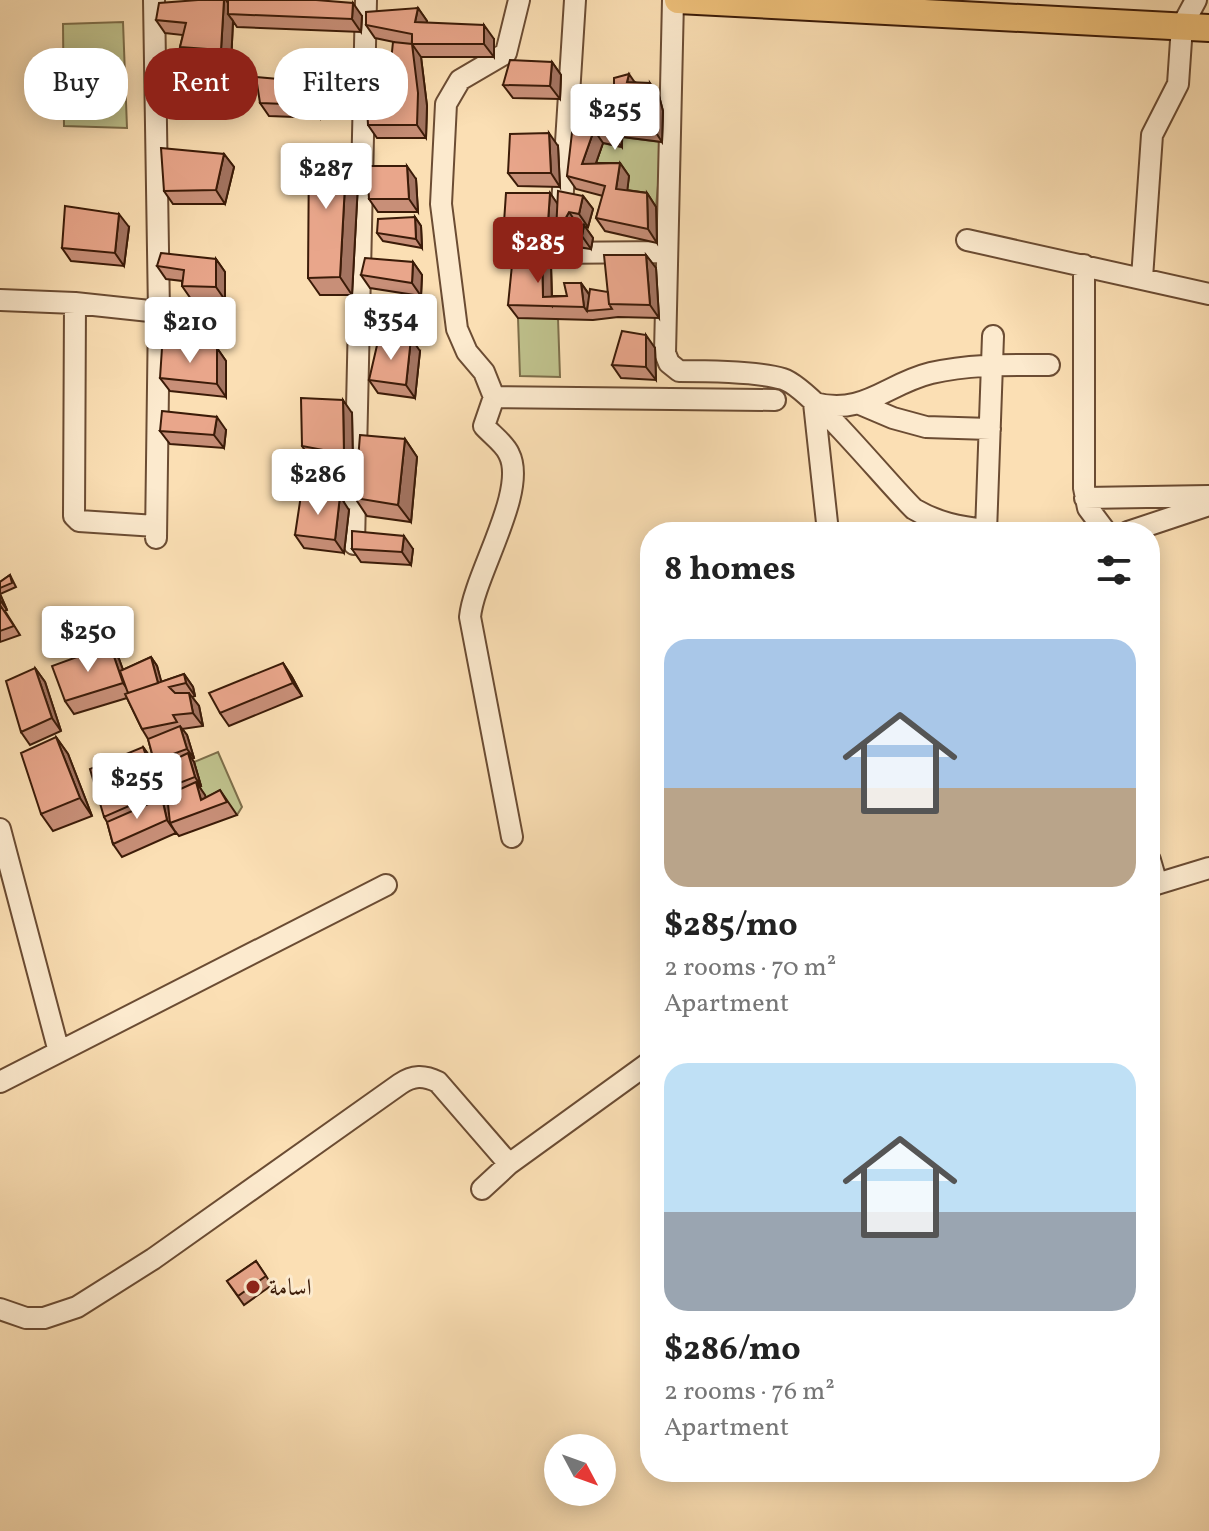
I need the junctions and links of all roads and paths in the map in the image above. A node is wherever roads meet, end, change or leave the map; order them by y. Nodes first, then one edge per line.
1 (154, 0) edge
2 (366, 0) edge
3 (519, 0) edge
4 (575, 0) edge
5 (676, 0) edge
6 (1196, 0) edge
7 (904, 6) edge
8 (992, 8) edge
9 (1182, 26) junction
10 (1209, 28) edge
11 (967, 240) dead end
12 (667, 252) junction
13 (1084, 265) junction
14 (1142, 278) junction
15 (1209, 294) edge
16 (0, 300) edge
17 (75, 303) junction
18 (159, 312) junction
19 (993, 336) dead end
20 (992, 365) junction
21 (1049, 365) dead end
22 (494, 397) junction
23 (775, 400) dead end
24 (814, 403) junction
25 (860, 404) junction
26 (990, 429) junction
27 (1209, 496) edge
28 (1085, 498) junction
29 (1209, 505) edge
30 (827, 522) edge
31 (939, 522) edge
32 (986, 522) edge
33 (1097, 522) edge
34 (1158, 522) edge
35 (354, 544) edge
36 (0, 829) edge
37 (512, 837) dead end
38 (1209, 868) edge
39 (1160, 883) edge
40 (386, 885) dead end
41 (59, 1052) junction
42 (640, 1069) edge
43 (0, 1082) edge
44 (509, 1164) junction
45 (482, 1189) dead end
46 (0, 1309) edge

1 - 18 street
2 - 35 street
3 - 22 street
4 - 12 street
5 - 7 main road
5 - 12 street
6 - 9 street
7 - 8 main road
8 - 9 main road
9 - 10 main road
9 - 14 street
11 - 13 street
12 - 24 street
13 - 14 street
13 - 28 street
14 - 15 street
16 - 17 street
17 - 18 street
17 - 18 street
19 - 20 street
20 - 21 street
20 - 25 street
20 - 26 street
22 - 23 street
22 - 37 street
24 - 25 street
24 - 30 street
24 - 31 street
25 - 26 street
26 - 32 street
27 - 28 street
28 - 33 street
29 - 34 street
36 - 41 street
38 - 39 street
40 - 41 street
41 - 43 street
42 - 44 street
44 - 45 street
44 - 46 street

